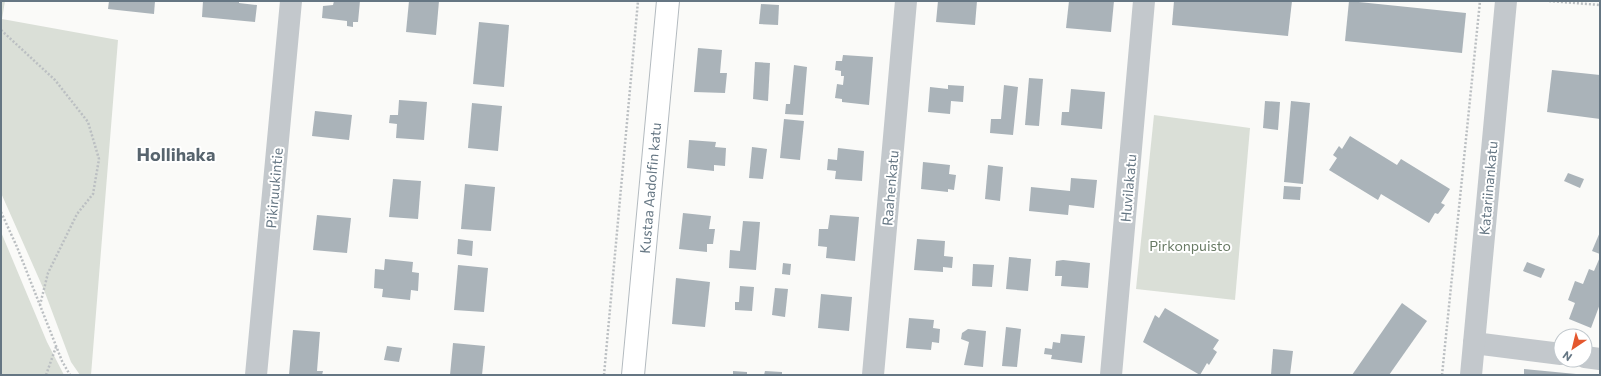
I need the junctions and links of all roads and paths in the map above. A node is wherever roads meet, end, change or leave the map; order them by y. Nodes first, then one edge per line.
1 (291, 1) edge
2 (638, 1) edge
3 (668, 1) edge
4 (906, 1) edge
5 (1144, 1) edge
6 (1480, 1) edge
7 (1506, 1) edge
8 (1549, 1) edge
9 (1600, 6) edge
10 (1, 30) edge
11 (1, 212) edge
12 (40, 305) junction
13 (1474, 344) junction
14 (56, 346) junction
15 (1553, 353) edge
16 (46, 375) edge
17 (70, 375) edge
18 (256, 375) edge
19 (604, 375) edge
20 (633, 375) edge
21 (873, 375) edge
22 (1111, 375) edge
23 (1442, 375) edge
24 (1471, 375) edge

1 - 18 street, Pikiruukintie
2 - 19 path
3 - 20 main road, Kustaa Aadolfin katu
4 - 21 street, Raahenkatu
5 - 22 street, Huvilakatu
6 - 23 path
7 - 13 street, Katariinankatu
8 - 9 path
10 - 12 path
11 - 12 path
12 - 14 path
13 - 15 street
13 - 24 street, Katariinankatu
14 - 16 path
14 - 17 path

